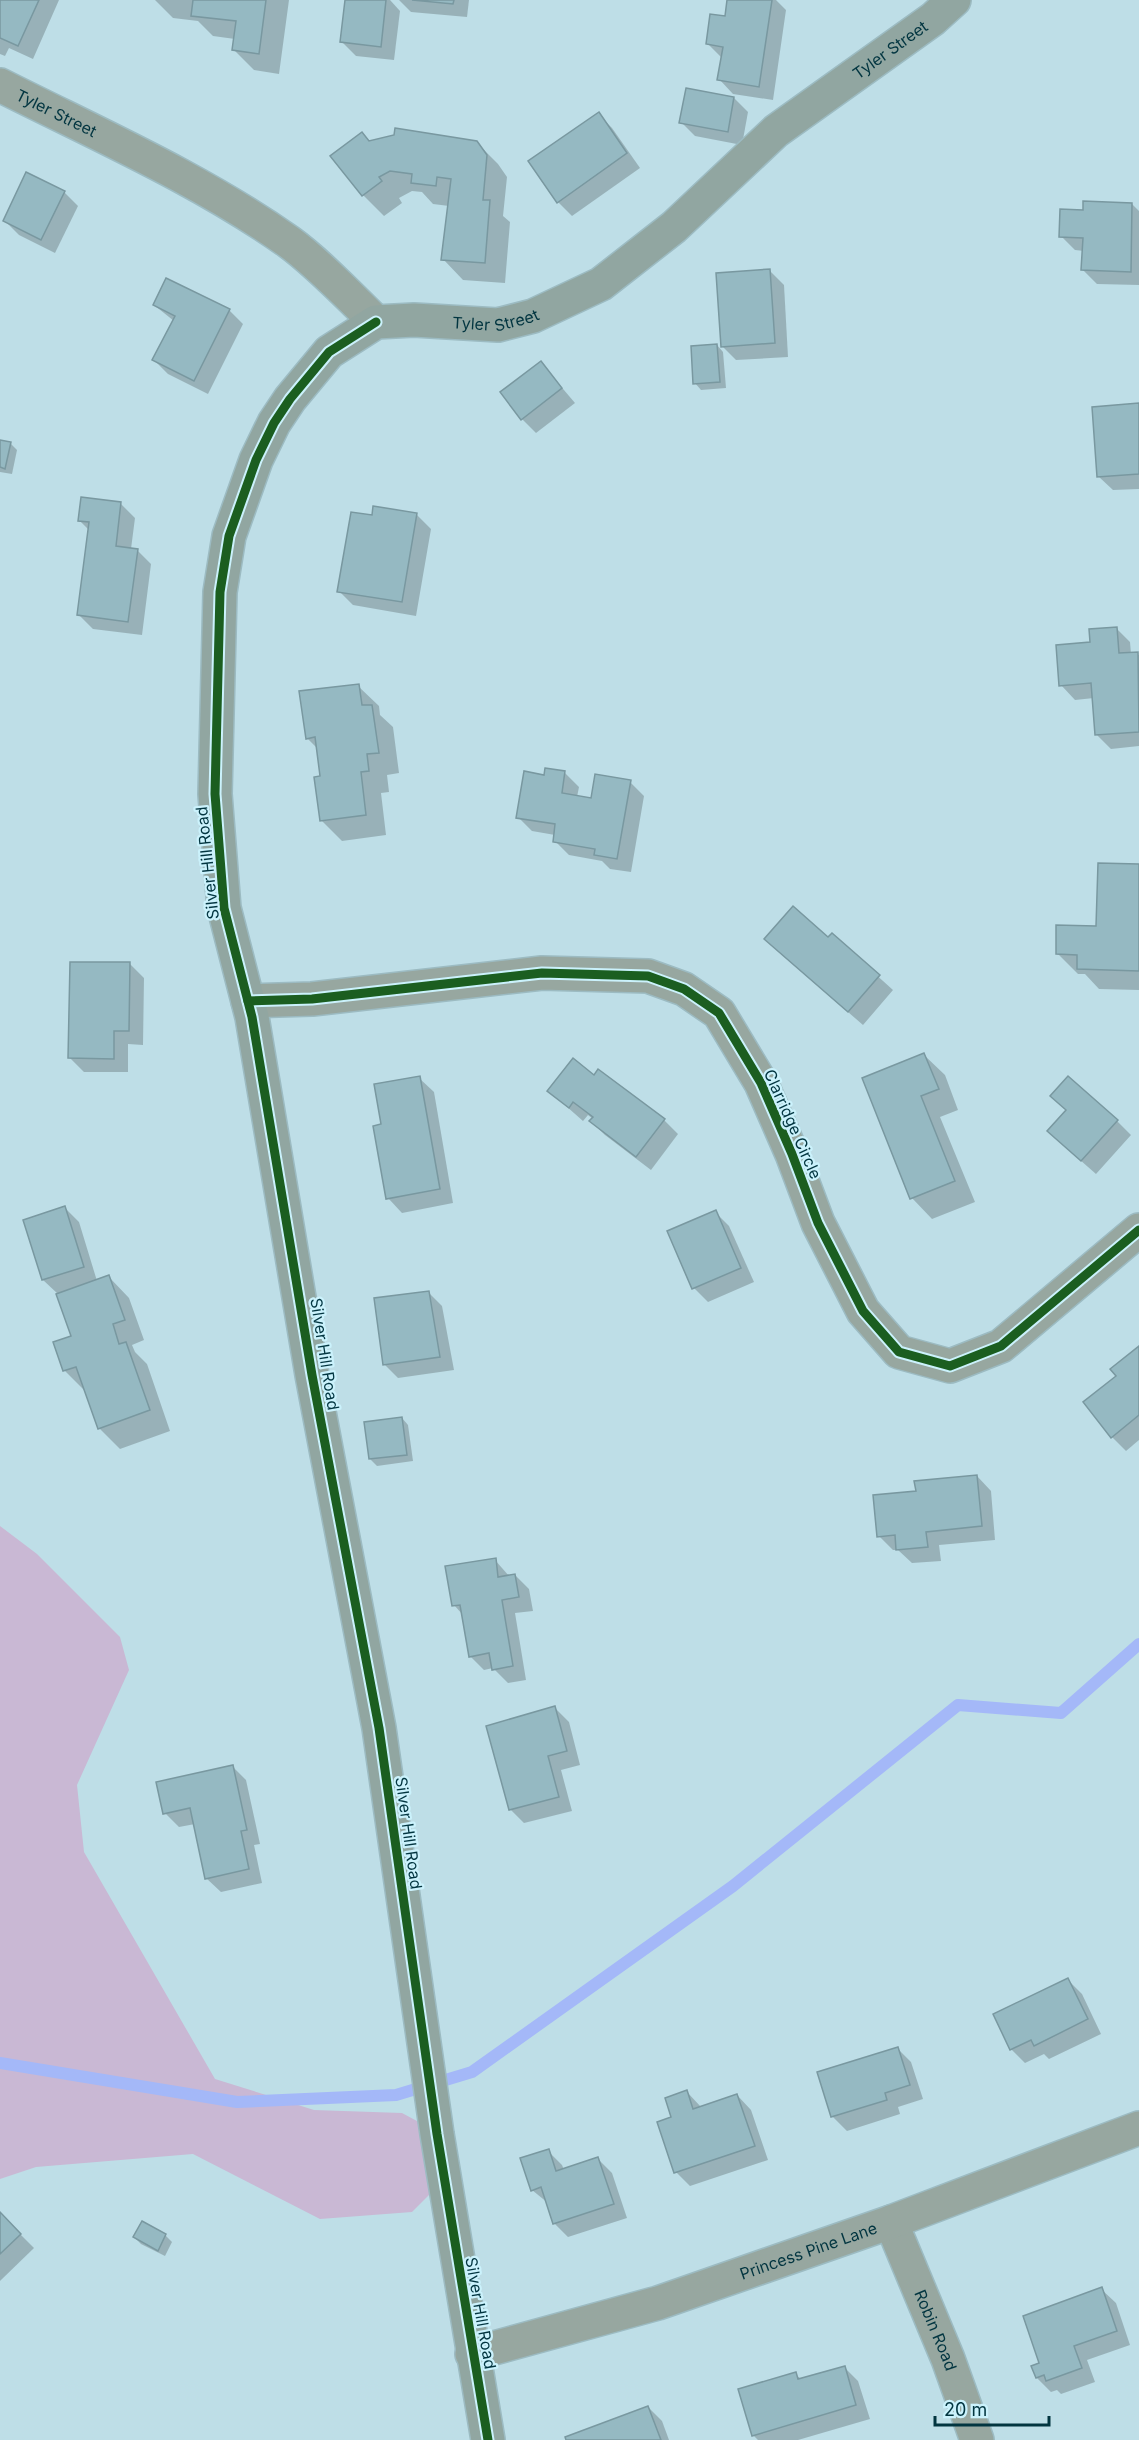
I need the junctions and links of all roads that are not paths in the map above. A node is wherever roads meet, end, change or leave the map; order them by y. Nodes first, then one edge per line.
1 (954, 0) edge
2 (0, 85) edge
3 (376, 322) junction
4 (248, 1001) junction
5 (1139, 1230) edge
6 (1139, 2128) edge
7 (891, 2222) junction
8 (472, 2354) junction
9 (488, 2440) edge
10 (977, 2440) edge

1 - 3 street, Tyler Street
2 - 3 street, Tyler Street
3 - 4 street, Silver Hill Road
4 - 5 street, Clarridge Circle
4 - 8 street, Silver Hill Road
6 - 7 street, Princess Pine Lane
7 - 8 street, Princess Pine Lane
7 - 10 street, Robin Road
8 - 9 street, Silver Hill Road

